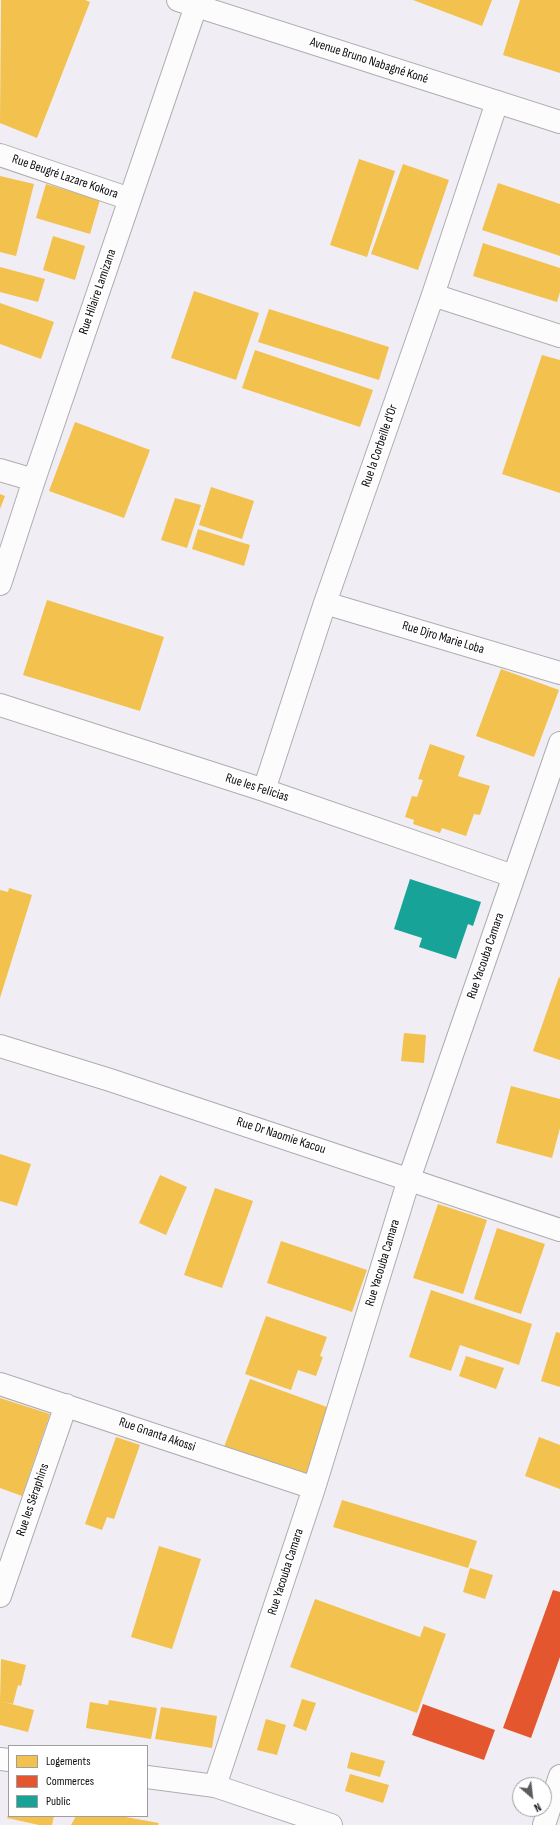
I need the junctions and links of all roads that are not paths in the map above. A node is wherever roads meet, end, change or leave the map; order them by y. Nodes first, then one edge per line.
1 (191, 2) edge
2 (497, 102) junction
3 (560, 122) edge
4 (0, 155) edge
5 (130, 199) junction
6 (433, 295) junction
7 (560, 336) edge
8 (0, 470) edge
9 (34, 480) junction
10 (0, 584) edge
11 (325, 603) junction
12 (560, 673) edge
13 (0, 705) edge
14 (560, 743) edge
15 (264, 790) junction
16 (513, 876) junction
17 (0, 1046) edge
18 (410, 1179) junction
19 (560, 1230) edge
20 (0, 1384) edge
21 (66, 1405) junction
22 (314, 1488) junction
23 (0, 1596) edge
24 (560, 1776) edge
25 (148, 1777) edge
26 (215, 1786) junction
27 (330, 1825) edge
28 (544, 1825) edge

1 - 2 street, Avenue Bruno Nabagné Koné
1 - 5 street, Rue Hilaire Lamizana
2 - 3 street, Avenue Bruno Nabagné Koné
2 - 6 street, Rue la Corbeille d'Or
4 - 5 street, Rue Beugré Lazare Kokora
5 - 9 street, Rue Hilaire Lamizana
6 - 7 street
6 - 11 street, Rue la Corbeille d'Or
8 - 9 street
9 - 10 street, Rue Hilaire Lamizana
11 - 12 street, Rue Djro Marie Loba
11 - 15 street, Rue la Corbeille d'Or
13 - 15 street, Rue les Felicias
14 - 16 street, Rue Yacouba Camara
15 - 16 street, Rue les Felicias
16 - 18 street, Rue Yacouba Camara
17 - 18 street, Rue Dr Naomie Kacou
18 - 19 street, Rue Dr Naomie Kacou
18 - 22 street, Rue Yacouba Camara
20 - 21 street, Rue Gnanta Akossi
21 - 22 street, Rue Gnanta Akossi
21 - 23 street, Rue les Séraphins
22 - 26 street, Rue Yacouba Camara
24 - 28 street
25 - 26 street
26 - 27 street

